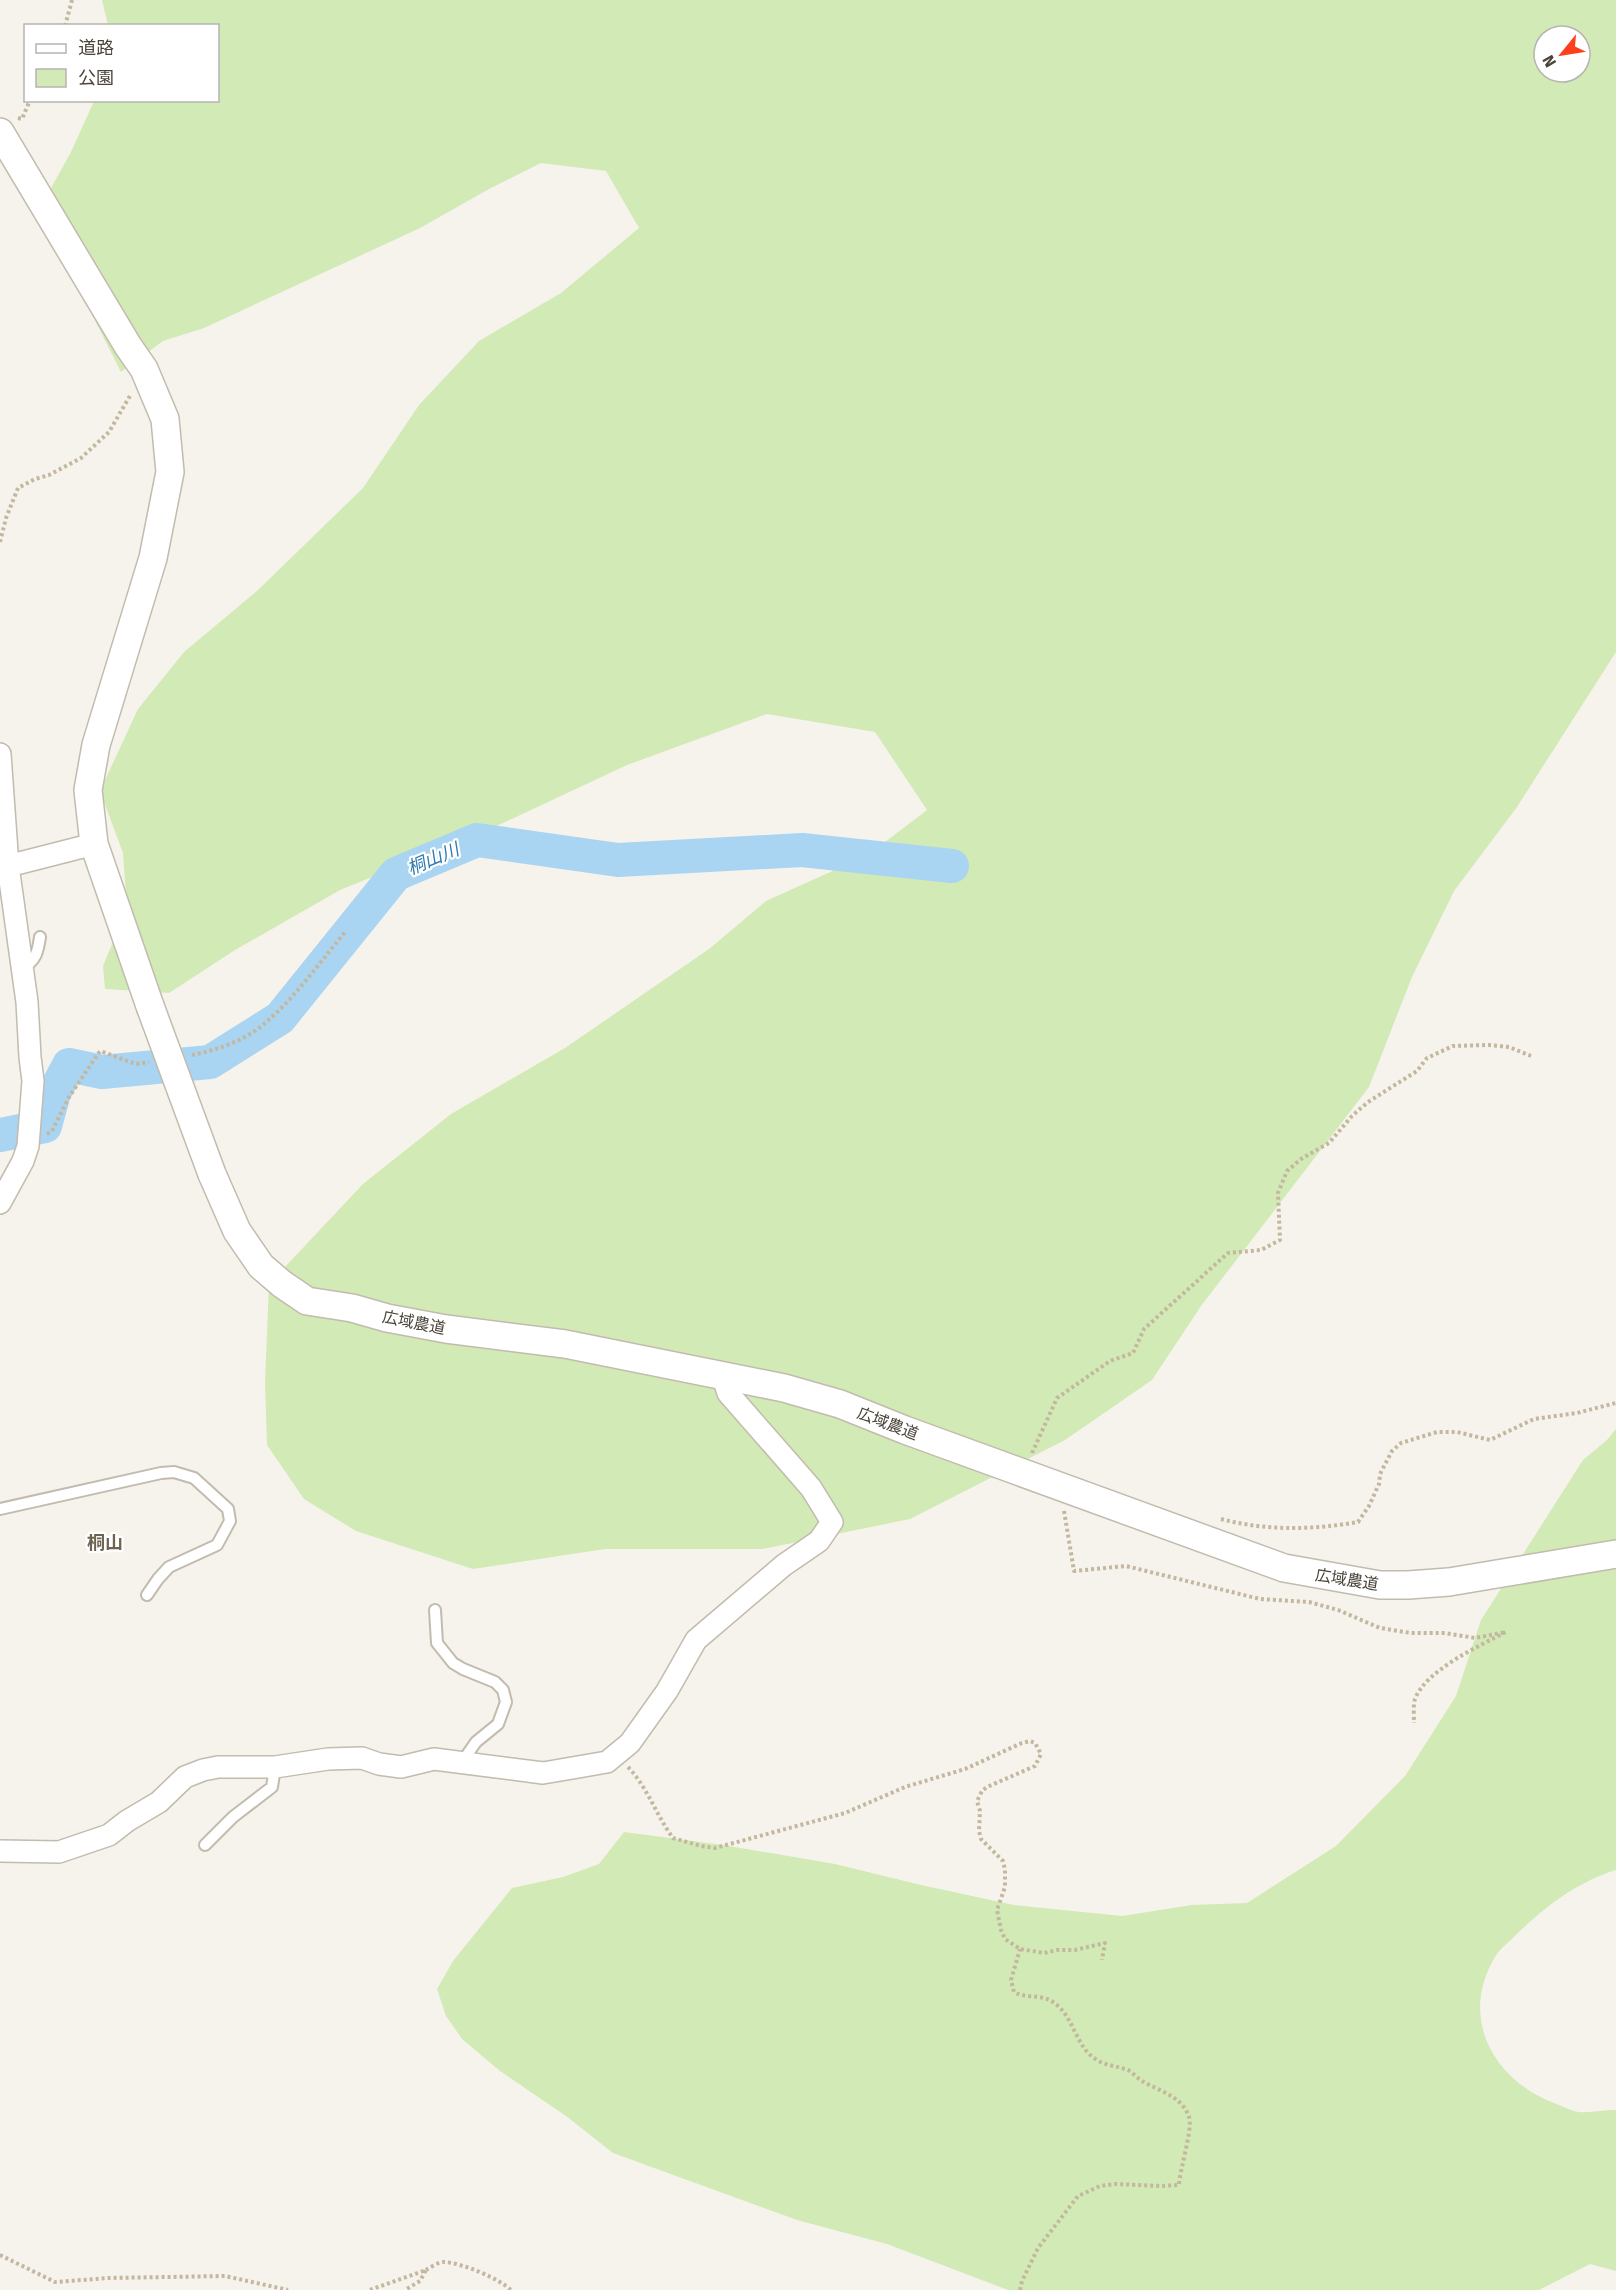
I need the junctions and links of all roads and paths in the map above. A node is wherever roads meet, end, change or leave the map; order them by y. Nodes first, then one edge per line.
1 (72, 0) edge
2 (66, 24) edge
3 (29, 102) edge
4 (4, 127) edge
5 (144, 369) junction
6 (0, 542) edge
7 (0, 753) edge
8 (94, 844) junction
9 (8, 866) junction
10 (40, 937) dead end
11 (22, 967) junction
12 (1531, 1056) dead end
13 (0, 1203) edge
14 (722, 1374) junction
15 (1616, 1403) edge
16 (1023, 1473) junction
17 (1061, 1487) junction
18 (0, 1509) edge
19 (1218, 1518) dead end
20 (1616, 1554) edge
21 (147, 1594) dead end
22 (435, 1610) dead end
23 (1414, 1723) dead end
24 (462, 1762) junction
25 (607, 1762) junction
26 (274, 1767) junction
27 (205, 1845) dead end
28 (0, 1851) edge
29 (1020, 1949) junction
30 (1102, 1960) dead end
31 (0, 2255) edge
32 (426, 2270) junction
33 (288, 2290) edge
34 (370, 2290) edge
35 (405, 2290) edge
36 (511, 2290) edge
37 (1020, 2290) edge

1 - 2 path
3 - 4 path
4 - 5 street, 広域農道
5 - 6 path
5 - 8 street, 広域農道
7 - 9 street
8 - 9 street
8 - 14 street, 広域農道, bridge
9 - 11 street
10 - 11 lane
11 - 13 street
12 - 16 path
14 - 16 street, 広域農道
14 - 25 street
15 - 19 path
16 - 17 street, 広域農道
17 - 20 street, 広域農道
17 - 23 path
18 - 21 lane
22 - 24 lane
24 - 25 street
24 - 26 street
25 - 29 path
26 - 27 lane
26 - 28 street
29 - 30 path
29 - 37 path
31 - 33 path
32 - 34 path
32 - 35 path
32 - 36 path

